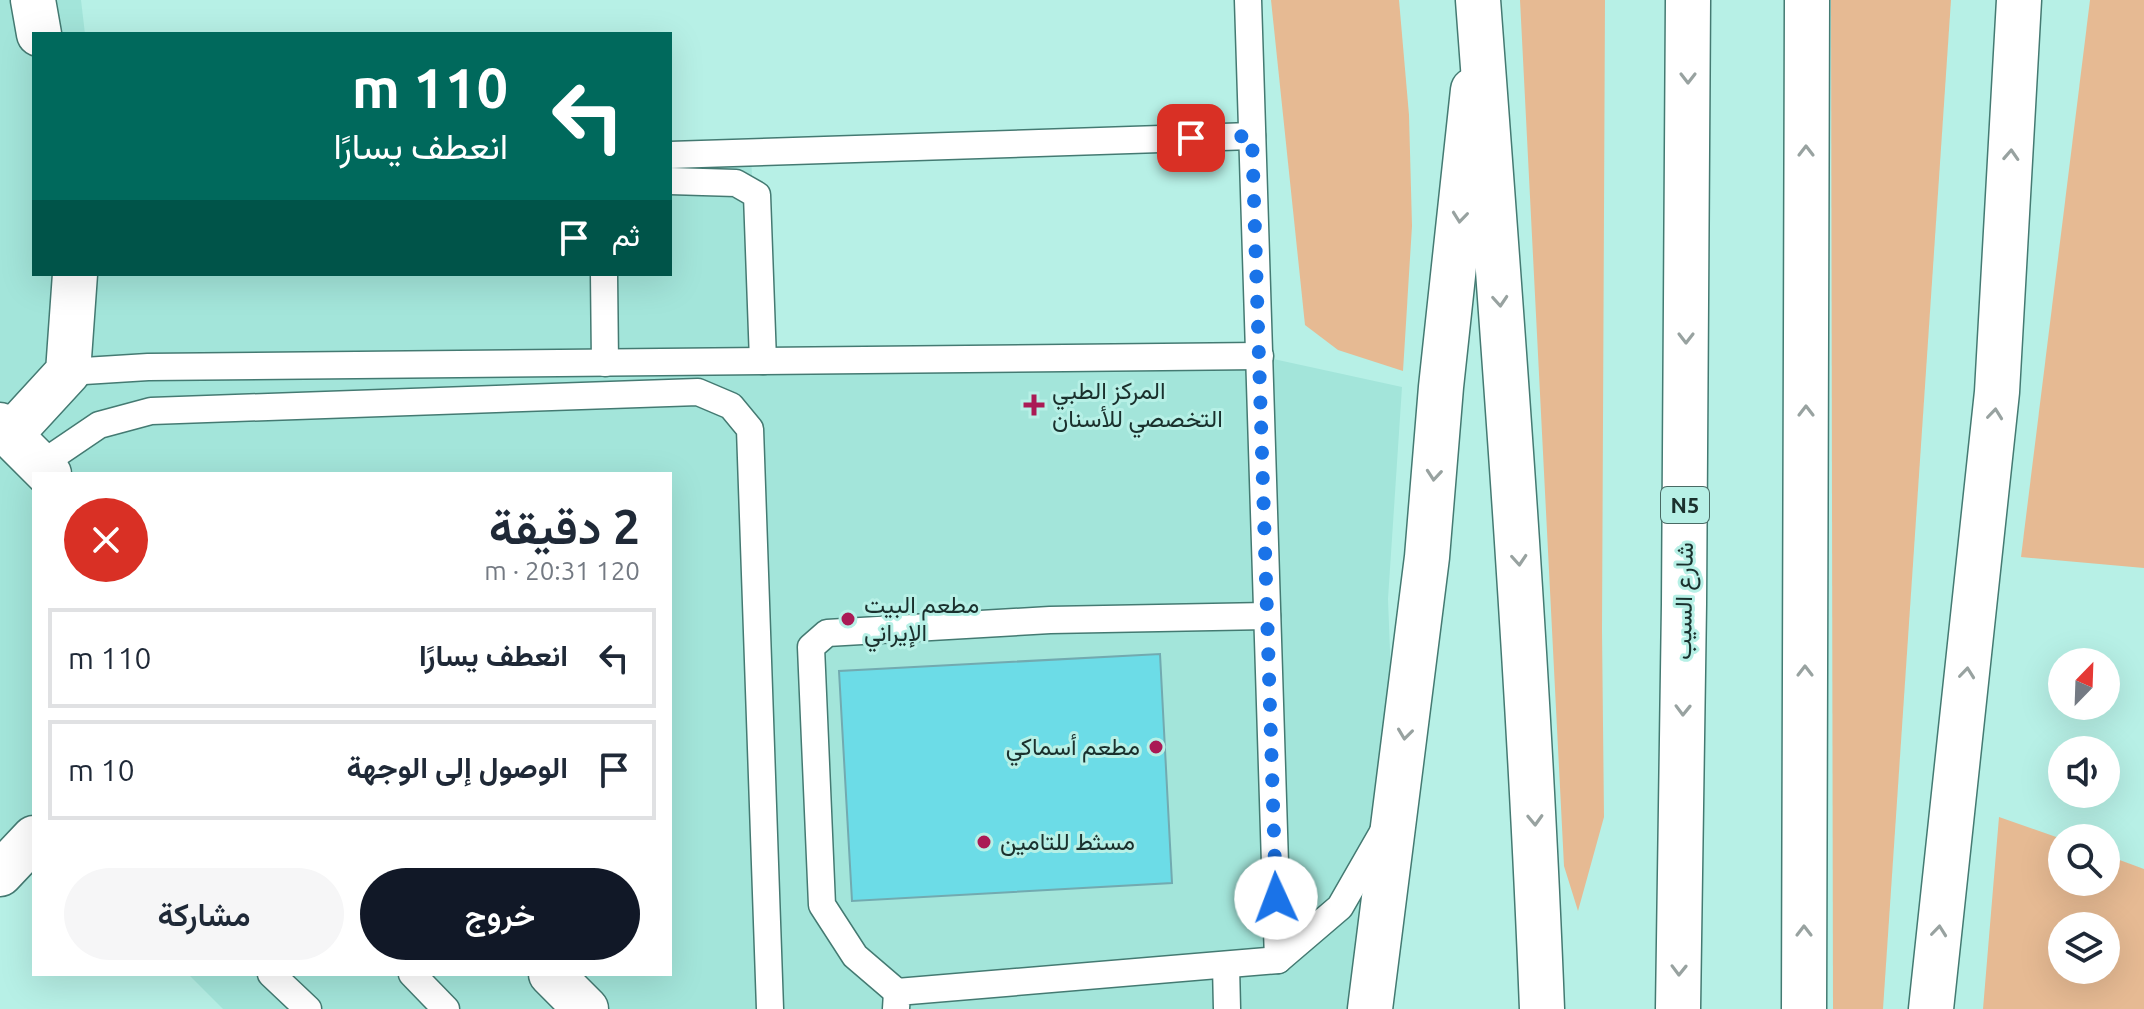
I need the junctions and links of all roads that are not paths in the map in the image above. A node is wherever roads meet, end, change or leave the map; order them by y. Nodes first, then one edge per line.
1 (33, 0) edge
2 (1248, 0) edge
3 (1688, 0) edge
4 (1807, 0) edge
5 (2019, 0) edge
6 (1479, 14) edge
7 (39, 32) edge
8 (1252, 136) junction
9 (672, 155) edge
10 (672, 181) edge
11 (75, 276) edge
12 (604, 276) edge
13 (1260, 356) junction
14 (763, 361) junction
15 (605, 363) junction
16 (68, 372) junction
17 (25, 450) edge
18 (1267, 616) junction
19 (1396, 808) junction
20 (32, 840) edge
21 (0, 874) edge
22 (1278, 960) junction
23 (1226, 965) junction
24 (273, 976) edge
25 (414, 976) edge
26 (896, 1000) edge
27 (308, 1009) edge
28 (446, 1009) edge
29 (770, 1009) edge
30 (1227, 1009) edge
31 (1370, 1009) edge
32 (1542, 1009) edge
33 (1678, 1009) edge
34 (1804, 1009) edge
35 (1931, 1009) edge

1 - 7 main road
2 - 8 lane
3 -> 33 main road, شارع السيب / N5
34 -> 4 main road
35 -> 5 main road
6 -> 19 main road
6 -> 32 main road
8 - 9 lane
8 - 13 lane
10 - 14 lane
11 - 16 main road
12 - 15 lane
13 - 14 lane
13 - 18 lane
14 - 15 lane
15 - 16 lane
16 - 17 main road
17 - 29 lane
18 - 22 lane
18 - 26 lane
19 - 22 lane
19 - 31 main road
20 - 21 main road
22 - 23 lane
23 - 26 lane
23 - 30 lane
24 - 27 lane
25 - 28 lane

